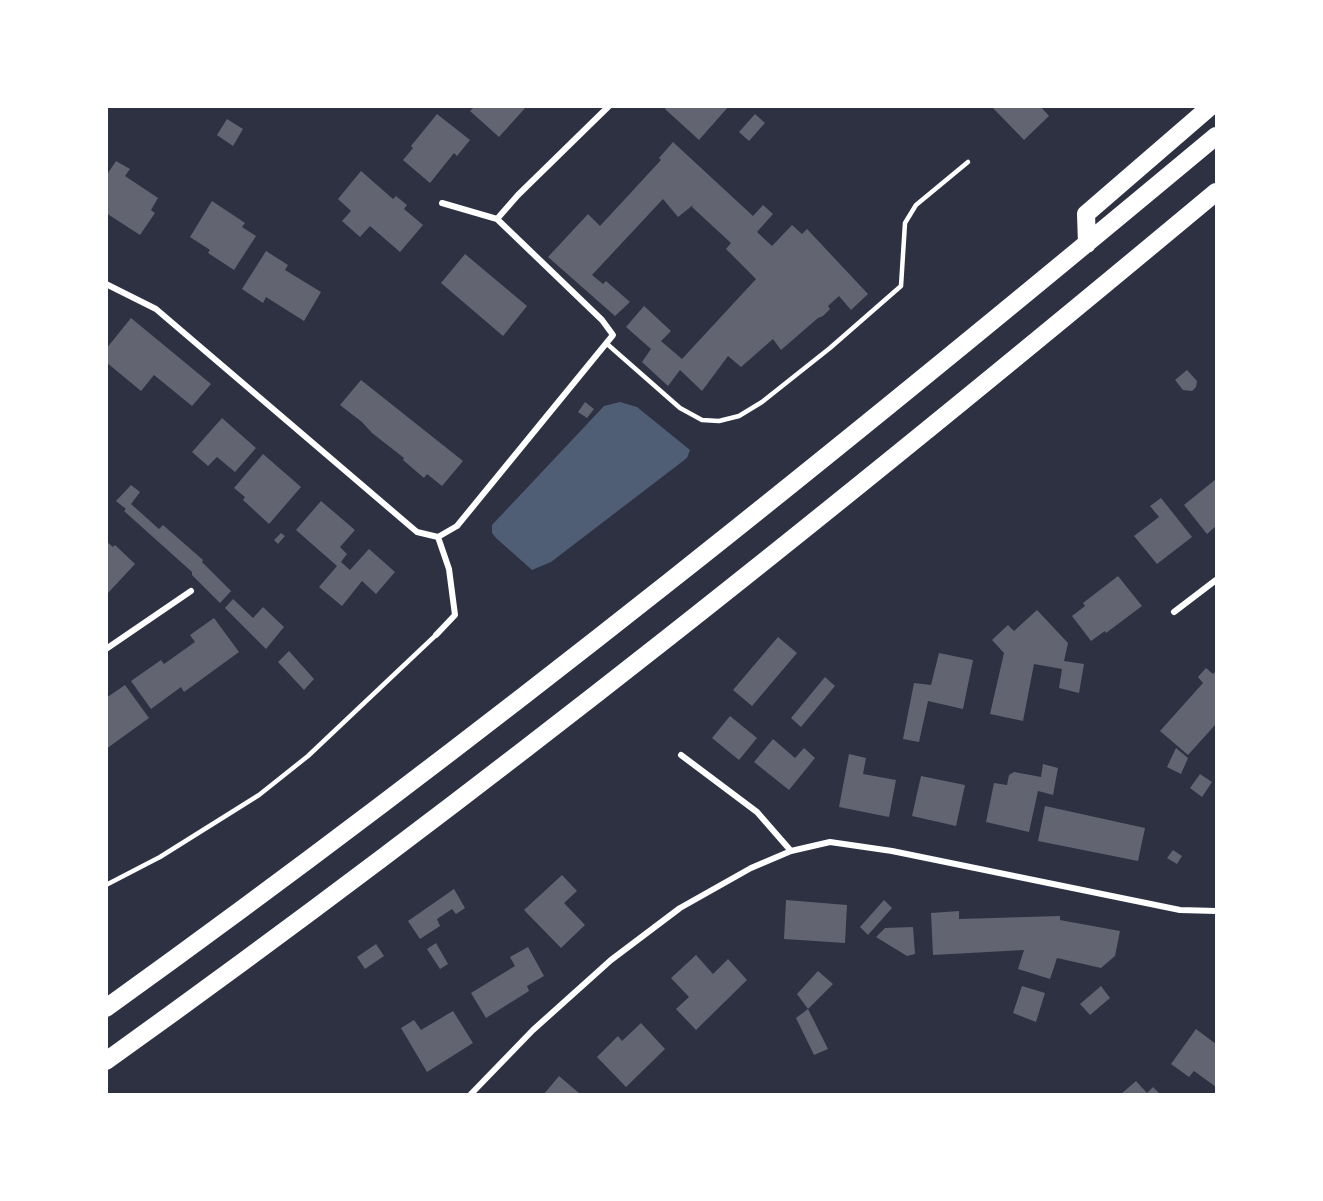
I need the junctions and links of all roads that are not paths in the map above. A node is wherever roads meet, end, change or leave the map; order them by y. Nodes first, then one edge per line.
1 (609, 106) edge
2 (1211, 106) edge
3 (1216, 136) edge
4 (968, 162) dead end
5 (1216, 192) edge
6 (442, 203) dead end
7 (497, 219) junction
8 (1087, 244) junction
9 (106, 284) edge
10 (606, 343) junction
11 (438, 537) junction
12 (1216, 580) edge
13 (191, 591) dead end
14 (1174, 612) dead end
15 (436, 635) joint
16 (106, 649) edge
17 (681, 755) dead end
18 (791, 851) junction
19 (106, 885) edge
20 (1216, 911) edge
21 (106, 1008) edge
22 (106, 1061) edge
23 (471, 1095) edge

1 - 7 street
2 - 8 highway
3 - 8 highway
4 - 10 lane
5 - 22 highway
6 - 7 street
7 - 10 street
8 - 21 highway
9 - 11 street
10 - 11 street
11 - 15 street
12 - 14 street
13 - 16 street
15 - 19 lane
17 - 18 street
18 - 20 street
18 - 23 street

